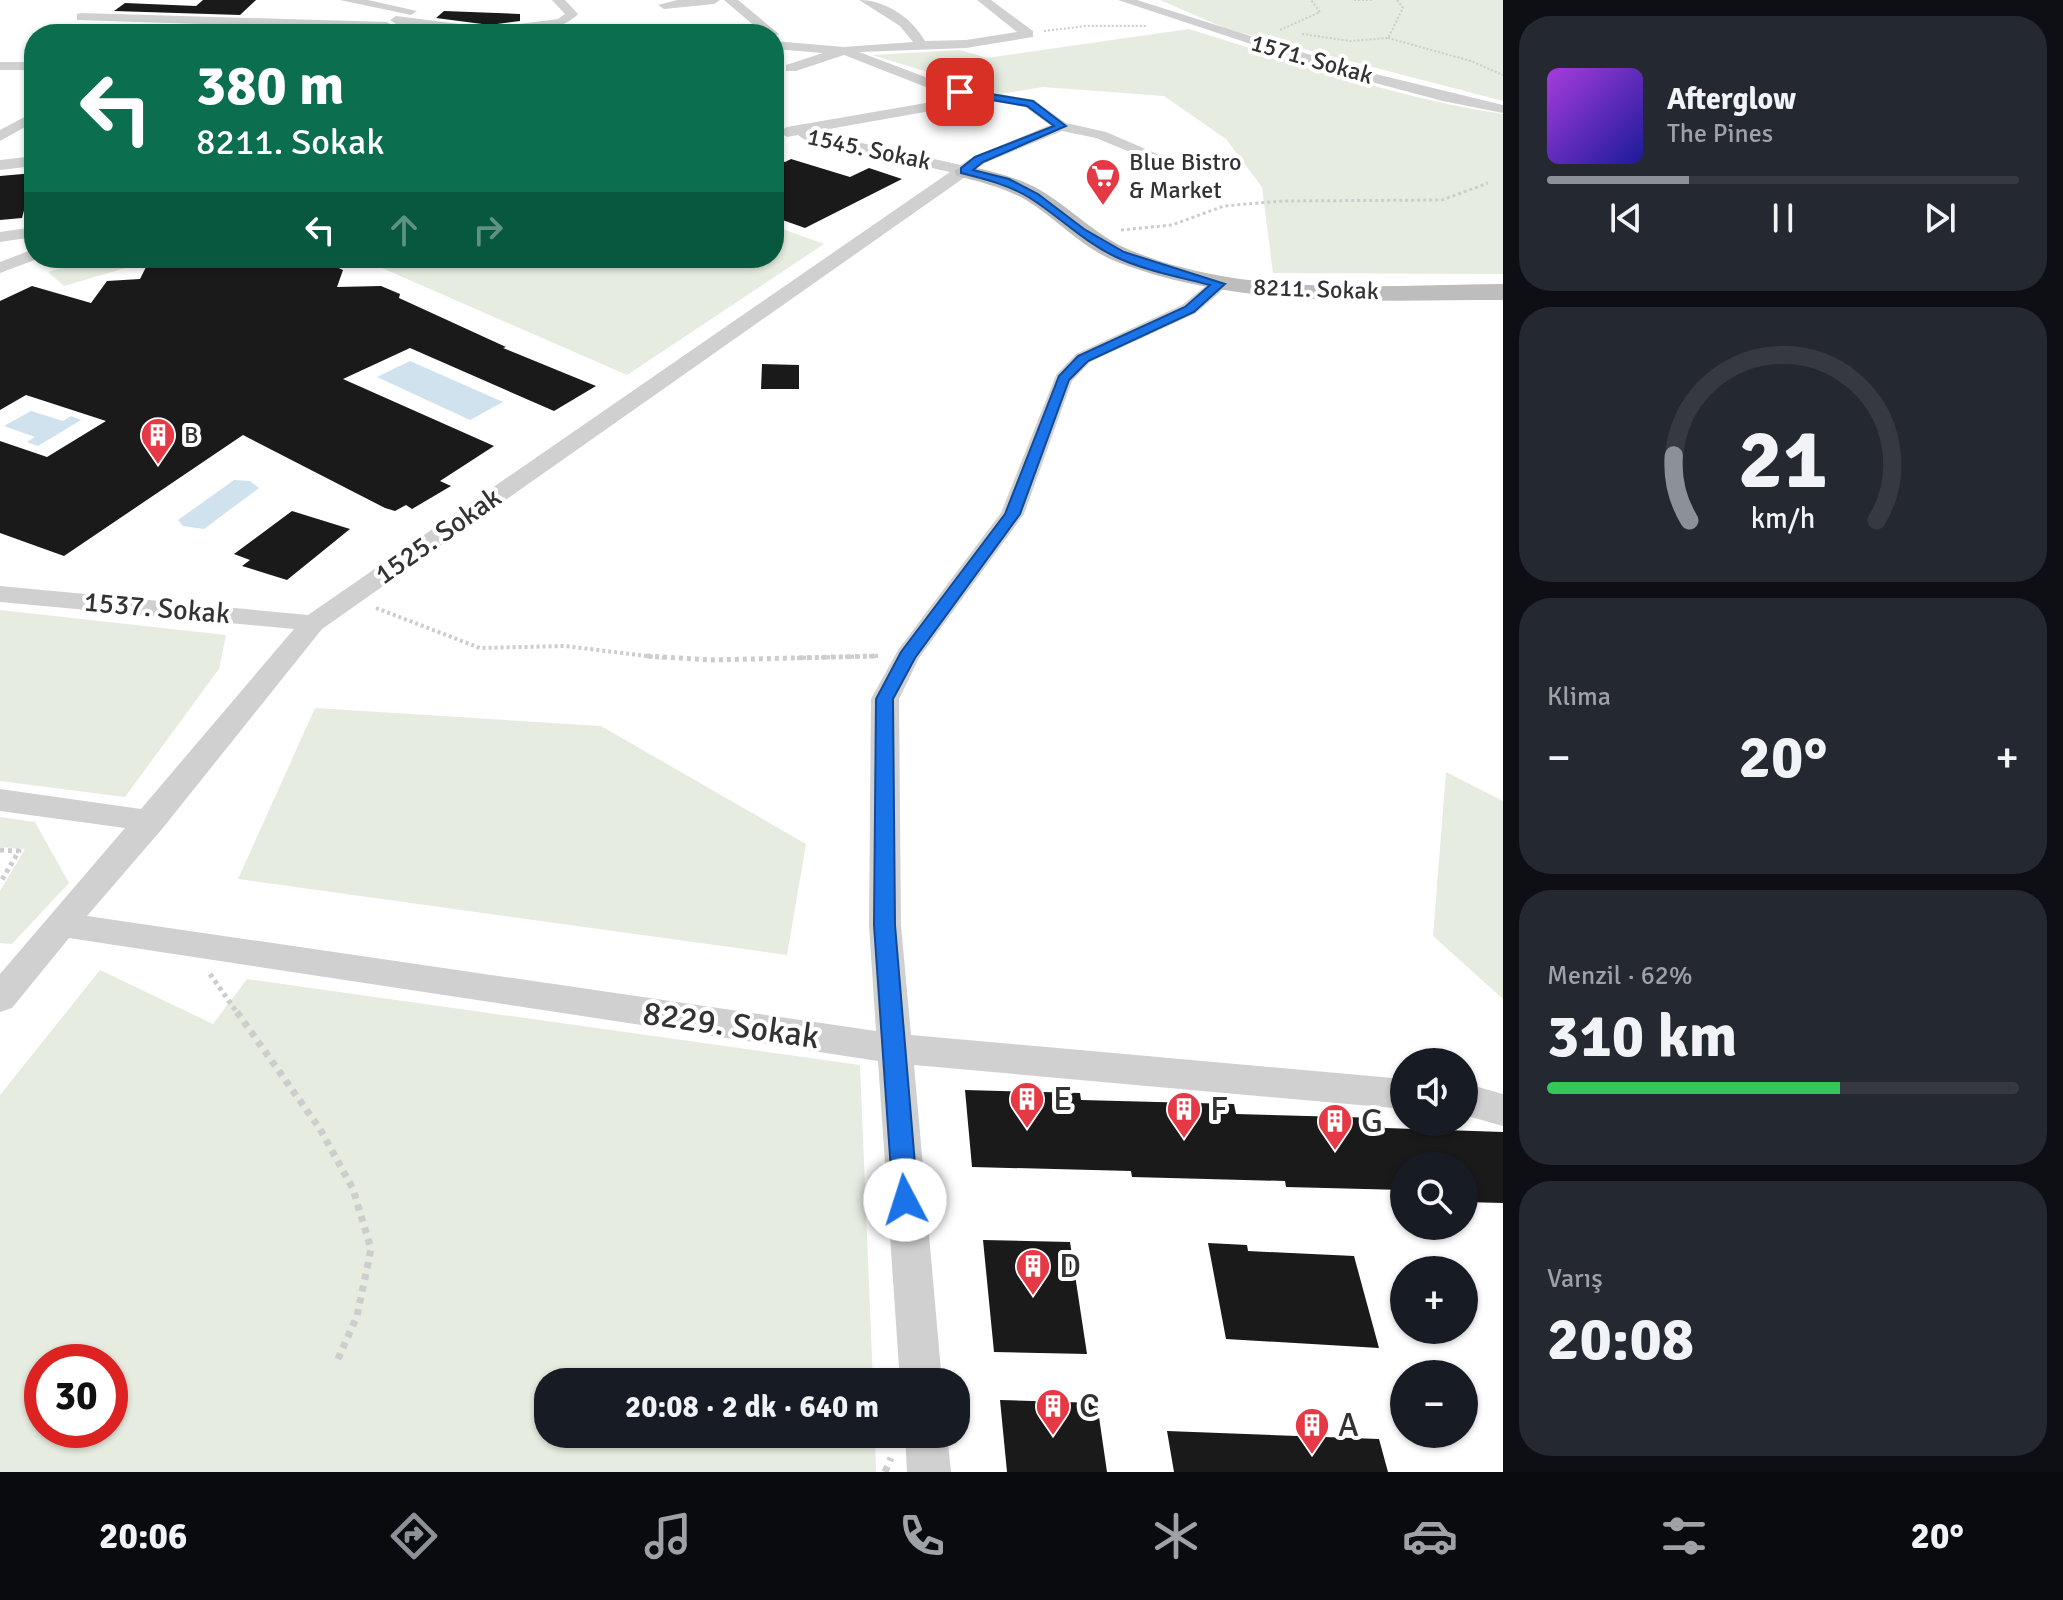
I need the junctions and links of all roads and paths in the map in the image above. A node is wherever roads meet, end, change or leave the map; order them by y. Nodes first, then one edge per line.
1 (102, 0) edge
2 (346, 0) edge
3 (558, 0) edge
4 (714, 0) edge
5 (730, 0) edge
6 (983, 0) edge
7 (1124, 0) edge
8 (1311, 0) edge
9 (1354, 0) edge
10 (1372, 0) edge
11 (1397, 0) edge
12 (902, 2) edge
13 (871, 3) edge
14 (664, 5) dead end
15 (299, 11) dead end
16 (1173, 18) junction
17 (280, 23) junction
18 (306, 24) edge
19 (391, 24) edge
20 (551, 24) edge
21 (758, 24) edge
22 (1028, 34) junction
23 (1388, 38) junction
24 (784, 41) edge
25 (921, 45) junction
26 (784, 47) edge
27 (844, 51) junction
28 (0, 66) edge
29 (24, 66) edge
30 (791, 68) junction
31 (784, 73) edge
32 (1503, 75) edge
33 (948, 92) junction
34 (1503, 109) edge
35 (24, 121) edge
36 (1061, 126) junction
37 (24, 131) edge
38 (784, 131) edge
39 (4, 132) edge
40 (784, 132) edge
41 (24, 162) edge
42 (1170, 163) dead end
43 (0, 165) edge
44 (965, 171) junction
45 (1488, 183) dead end
46 (24, 223) edge
47 (0, 226) edge
48 (1080, 231) junction
49 (24, 233) edge
50 (0, 237) edge
51 (24, 258) edge
52 (0, 268) edge
53 (1219, 284) junction
54 (1503, 292) edge
55 (0, 594) edge
56 (351, 597) junction
57 (313, 623) junction
58 (907, 656) junction
59 (0, 800) edge
60 (151, 821) junction
61 (0, 850) edge
62 (0, 883) edge
63 (62, 925) junction
64 (178, 943) junction
65 (0, 998) edge
66 (892, 1048) junction
67 (1390, 1093) edge
68 (1478, 1103) edge
69 (1503, 1110) edge
70 (338, 1359) dead end
71 (920, 1368) edge
72 (927, 1448) edge
73 (929, 1472) edge

1 - 17 street
2 - 19 street
3 - 20 street
4 - 14 street
5 - 21 street
6 - 22 street
7 - 16 street, 1571. Sokak
8 - 23 path
9 - 10 path
11 - 23 path
12 - 13 street
13 - 25 street
15 - 17 street
16 - 22 path
16 - 34 street, 1571. Sokak
17 - 18 street
22 - 25 street
23 - 32 path
24 - 27 street
25 - 27 street
26 - 30 street
27 - 30 street
27 - 33 street
28 - 29 street
30 - 31 street
33 - 36 street
33 - 38 street
35 - 39 street
36 - 42 street
36 - 44 street, 1525. Sokak
37 - 39 street
40 - 44 street, 1545. Sokak
41 - 43 street
44 - 48 street, 8211. Sokak
44 - 56 street, 1525. Sokak
45 - 48 path
46 - 47 street
48 - 53 street, 8211. Sokak
49 - 50 street
51 - 52 street
53 - 54 street, 8211. Sokak
53 - 58 street
55 - 57 street, 1537. Sokak
56 - 57 street, 1525. Sokak
56 - 58 path
57 - 60 street, 1525. Sokak
58 - 66 street
59 - 60 street
60 - 63 street, 1525. Sokak
61 - 62 path
63 - 64 street, 8229. Sokak
63 - 65 street, 1525. Sokak
64 - 66 street, 8229. Sokak
64 - 70 path
66 - 67 street, 8229. Sokak
66 - 71 street
68 - 69 street
72 - 73 street

